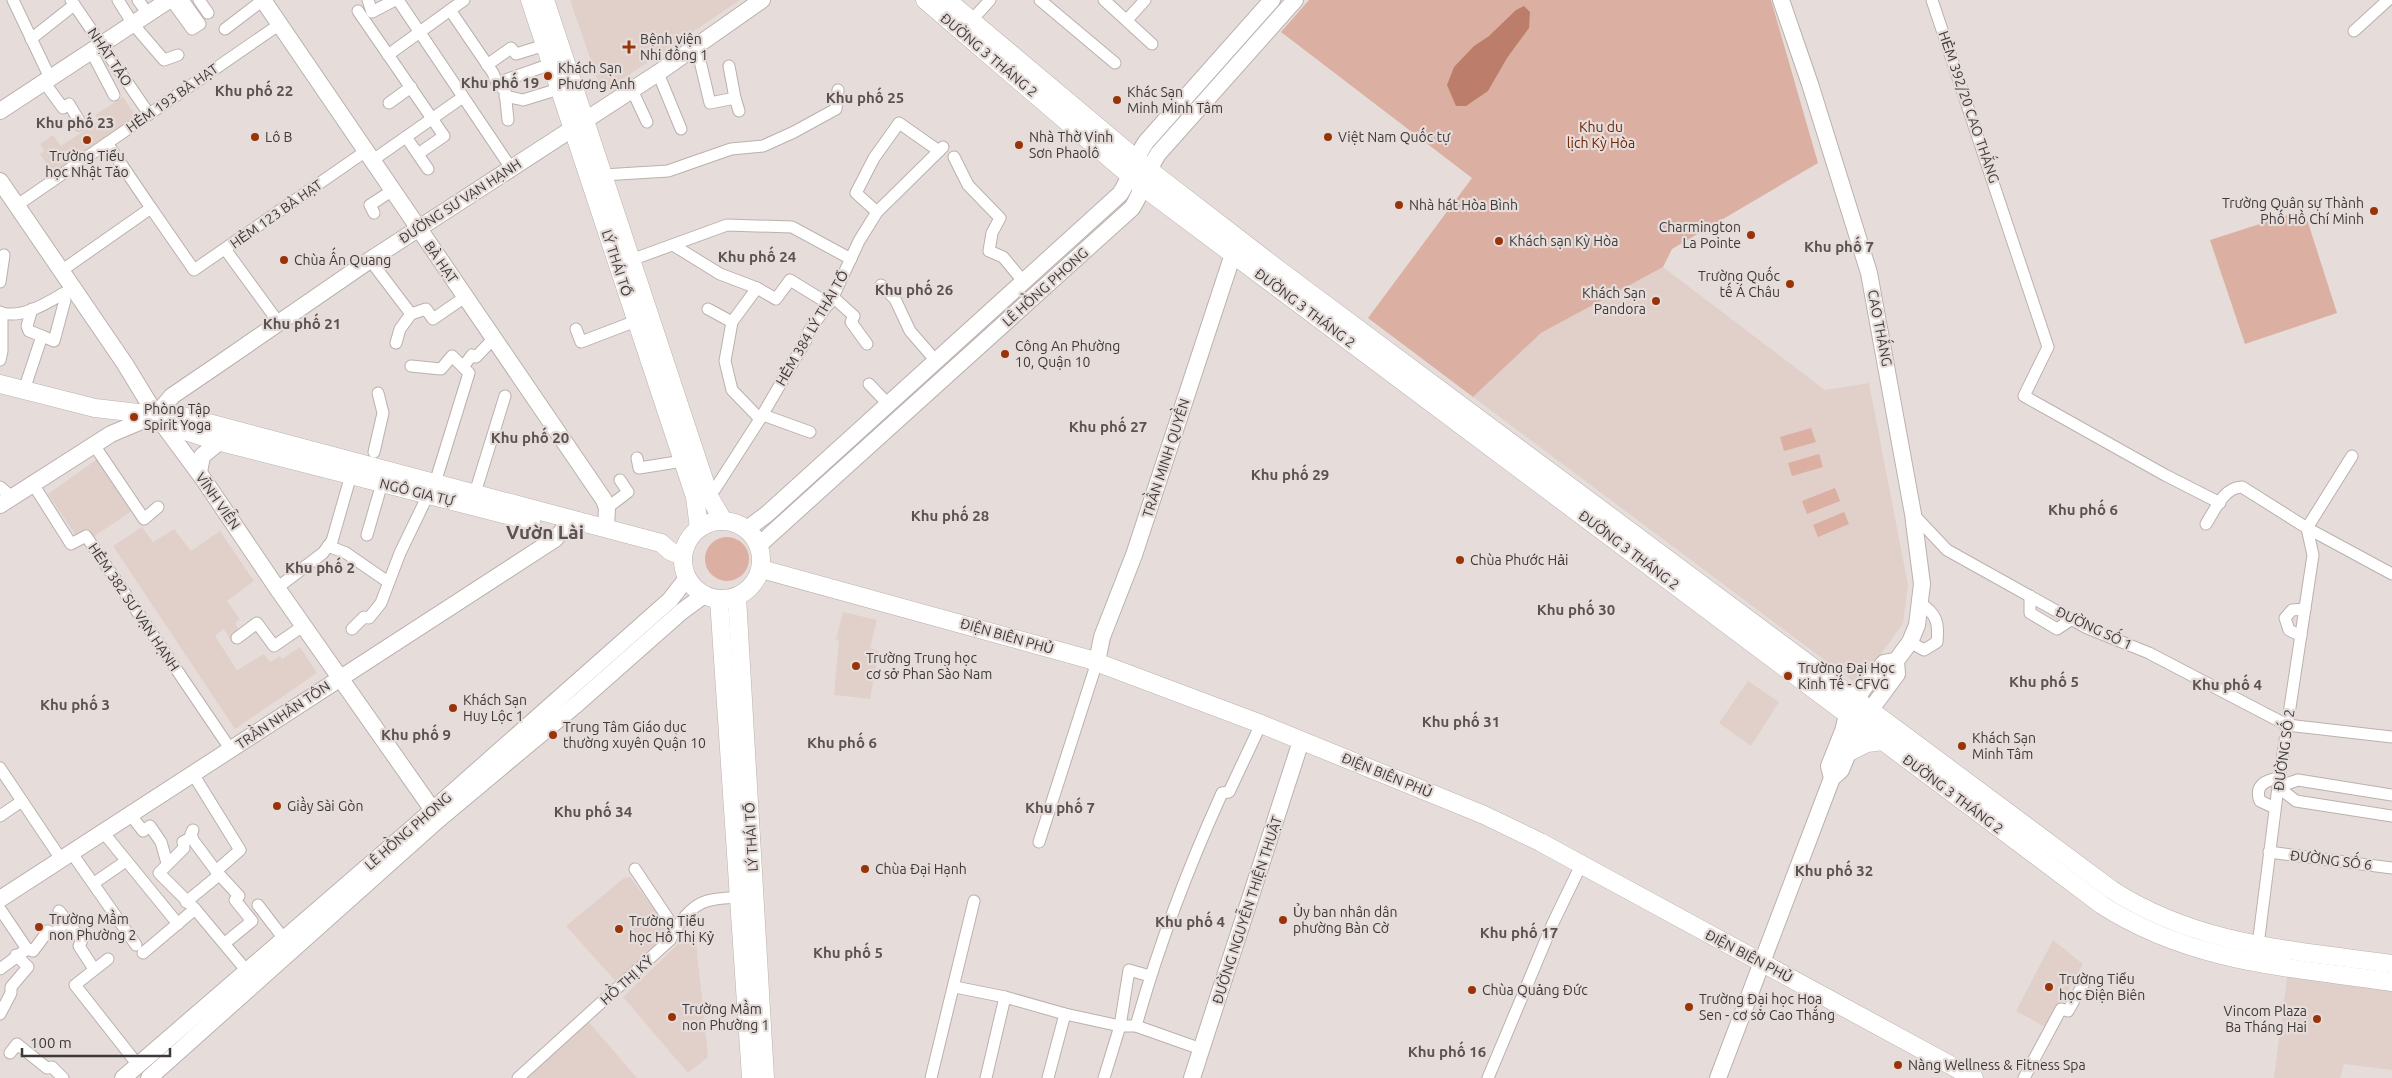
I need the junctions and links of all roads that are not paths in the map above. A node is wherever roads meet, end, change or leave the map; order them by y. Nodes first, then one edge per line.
1 (13, 0) edge
2 (118, 0) edge
3 (138, 0) edge
4 (170, 0) edge
5 (183, 0) edge
6 (199, 0) edge
7 (263, 0) edge
8 (368, 0) edge
9 (396, 0) edge
10 (530, 0) edge
11 (545, 0) edge
12 (762, 0) edge
13 (925, 0) edge
14 (947, 0) edge
15 (990, 0) edge
16 (1040, 0) edge
17 (1104, 0) edge
18 (1145, 0) edge
19 (1272, 0) edge
20 (1295, 0) edge
21 (1781, 0) edge
22 (1932, 0) edge
23 (2388, 0) edge
24 (72, 2) edge
25 (455, 4) edge
26 (358, 11) dead end
27 (208, 13) dead end
28 (148, 14) junction
29 (1127, 20) junction
30 (971, 21) junction
31 (133, 24) junction
32 (280, 24) junction
33 (225, 29) dead end
34 (419, 31) junction
35 (2354, 31) dead end
36 (31, 38) junction
37 (696, 44) junction
38 (1152, 44) dead end
39 (545, 45) junction
40 (96, 48) junction
41 (178, 55) dead end
42 (388, 55) junction
43 (1116, 63) dead end
44 (551, 64) junction
45 (487, 65) junction
46 (729, 66) dead end
47 (658, 73) junction
48 (47, 80) junction
49 (497, 83) junction
50 (410, 87) junction
51 (559, 89) junction
52 (632, 90) junction
53 (838, 90) dead end
54 (114, 95) dead end
55 (505, 96) junction
56 (463, 97) junction
57 (735, 98) junction
58 (388, 103) dead end
59 (0, 111) edge
60 (739, 111) dead end
61 (149, 114) junction
62 (432, 118) junction
63 (508, 120) dead end
64 (647, 122) dead end
65 (578, 124) junction
66 (79, 125) dead end
67 (681, 129) dead end
68 (406, 137) junction
69 (107, 143) junction
70 (418, 154) junction
71 (370, 156) junction
72 (954, 157) dead end
73 (1142, 163) junction
74 (510, 168) junction
75 (428, 169) dead end
76 (603, 175) junction
77 (1129, 175) junction
78 (0, 181) edge
79 (1143, 186) junction
80 (393, 190) junction
81 (16, 206) junction
82 (151, 208) junction
83 (877, 212) junction
84 (374, 213) dead end
85 (418, 229) junction
86 (672, 245) junction
87 (225, 249) junction
88 (1233, 254) junction
89 (4, 255) dead end
90 (851, 258) junction
91 (370, 260) junction
92 (631, 260) junction
93 (61, 270) junction
94 (1023, 281) junction
95 (0, 282) edge
96 (881, 285) dead end
97 (757, 288) junction
98 (67, 291) junction
99 (465, 297) junction
100 (831, 301) junction
101 (32, 309) junction
102 (708, 309) dead end
103 (1, 313) edge
104 (411, 314) junction
105 (636, 322) junction
106 (732, 322) junction
107 (279, 323) junction
108 (576, 329) dead end
109 (42, 336) junction
110 (494, 338) junction
111 (396, 343) dead end
112 (867, 344) dead end
113 (0, 360) edge
114 (936, 360) junction
115 (411, 366) dead end
116 (463, 367) junction
117 (0, 384) edge
118 (869, 384) dead end
119 (24, 390) junction
120 (378, 393) dead end
121 (505, 396) dead end
122 (888, 404) junction
123 (163, 417) junction
124 (761, 417) junction
125 (810, 432) dead end
126 (219, 442) junction
127 (94, 445) junction
128 (374, 452) dead end
129 (2352, 456) dead end
130 (637, 458) dead end
131 (683, 461) junction
132 (199, 472) junction
133 (351, 475) junction
134 (620, 480) dead end
135 (382, 483) junction
136 (33, 484) junction
137 (431, 489) junction
138 (708, 492) junction
139 (475, 494) junction
140 (4, 497) edge
141 (2220, 502) junction
142 (158, 507) dead end
143 (607, 508) junction
144 (1913, 514) junction
145 (723, 520) junction
146 (2206, 524) dead end
147 (606, 528) junction
148 (699, 528) junction
149 (2307, 528) junction
150 (564, 529) junction
151 (747, 529) junction
152 (367, 535) dead end
153 (2330, 540) junction
154 (759, 545) junction
155 (328, 546) junction
156 (676, 553) junction
157 (2313, 555) junction
158 (761, 569) junction
159 (2392, 574) edge
160 (687, 578) junction
161 (388, 582) junction
162 (277, 588) junction
163 (711, 597) junction
164 (736, 597) junction
165 (1921, 604) junction
166 (2305, 609) junction
167 (303, 626) junction
168 (352, 629) dead end
169 (2300, 636) junction
170 (237, 638) dead end
171 (1910, 642) junction
172 (1097, 662) junction
173 (339, 677) junction
174 (1858, 712) junction
175 (1261, 724) junction
176 (2287, 725) junction
177 (2392, 737) edge
178 (1301, 741) junction
179 (1883, 741) junction
180 (231, 750) junction
181 (1849, 752) junction
182 (0, 768) edge
183 (193, 774) junction
184 (1832, 778) junction
185 (2279, 782) junction
186 (2392, 795) edge
187 (22, 801) junction
188 (2275, 808) junction
189 (130, 814) junction
190 (434, 814) junction
191 (0, 816) edge
192 (2392, 816) edge
193 (103, 832) junction
194 (1039, 842) dead end
195 (2269, 852) junction
196 (66, 855) junction
197 (126, 861) junction
198 (167, 863) junction
199 (1581, 864) junction
200 (635, 868) dead end
201 (2392, 868) edge
202 (218, 873) junction
203 (94, 883) junction
204 (746, 897) junction
205 (0, 898) edge
206 (974, 901) dead end
207 (191, 905) junction
208 (258, 905) dead end
209 (0, 910) edge
210 (59, 911) dead end
211 (67, 920) junction
212 (178, 924) junction
213 (674, 929) junction
214 (284, 939) junction
215 (225, 943) junction
216 (2258, 945) junction
217 (27, 948) junction
218 (16, 955) junction
219 (108, 959) dead end
220 (1762, 963) junction
221 (2392, 964) edge
222 (1, 965) edge
223 (94, 969) junction
224 (246, 970) junction
225 (1150, 976) junction
226 (2392, 982) edge
227 (2084, 983) dead end
228 (955, 987) junction
229 (1005, 997) junction
230 (0, 1014) edge
231 (1065, 1014) junction
232 (1120, 1026) junction
233 (1136, 1026) junction
234 (1202, 1049) junction
235 (10, 1053) dead end
236 (138, 1065) junction
237 (64, 1078) edge
238 (122, 1078) edge
239 (149, 1078) edge
240 (518, 1078) edge
241 (751, 1078) edge
242 (765, 1078) edge
243 (931, 1078) edge
244 (986, 1078) edge
245 (1048, 1078) edge
246 (1104, 1078) edge
247 (1192, 1078) edge
248 (1488, 1078) edge
249 (1718, 1078) edge
250 (1974, 1078) edge
251 (2024, 1078) edge

1 - 36 street
2 - 31 street
3 - 28 street
4 - 5 street
4 - 28 street
6 - 27 street
7 - 32 street, BÀ HẠT
7 - 33 street
8 - 9 street
9 - 34 street
10 - 39 main road, LÝ THÁI TỔ
11 - 65 main road, LÝ THÁI TỔ
12 - 37 street, ĐƯỜNG SƯ VẠN HẠNH
13 - 77 main road, ĐƯỜNG 3 THÁNG 2
14 - 30 main road, ĐƯỜNG 3 THÁNG 2
15 - 30 street
16 - 43 street
17 - 29 street
18 - 29 street
19 - 73 street, LÊ HỒNG PHONG
20 - 73 street, LÊ HỒNG PHONG
21 - 144 street, CAO THẮNG
22 - 141 street, HẺM 392/20 CAO THẮNG
23 - 35 street
24 - 36 street
24 - 40 street, NHẬT TẢO
25 - 34 street
25 - 45 street
26 - 42 street
28 - 31 street
29 - 38 street
30 - 73 main road, ĐƯỜNG 3 THÁNG 2
31 - 40 street
31 - 41 street
32 - 61 street, HẺM 193 BÀ HẠT
32 - 71 street, BÀ HẠT
34 - 42 street
34 - 56 street
36 - 48 street
37 - 47 street, ĐƯỜNG SƯ VẠN HẠNH
37 - 57 street
39 - 44 main road, LÝ THÁI TỔ
39 - 45 street
40 - 48 street
40 - 54 street
40 - 61 street, NHẬT TẢO
42 - 50 street
44 - 49 street
44 - 51 main road, LÝ THÁI TỔ
45 - 49 street
46 - 57 street
47 - 52 street, ĐƯỜNG SƯ VẠN HẠNH
47 - 67 street
48 - 59 street
48 - 66 street
49 - 55 street
50 - 58 street
50 - 62 street
51 - 55 street
51 - 65 main road, LÝ THÁI TỔ
52 - 64 street
52 - 65 street, ĐƯỜNG SƯ VẠN HẠNH
53 - 76 street
55 - 63 street
56 - 62 street, HẺM 123 BÀ HẠT
56 - 74 street
57 - 60 street
61 - 69 street, HẺM 193 BÀ HẠT
62 - 68 street, HẺM 123 BÀ HẠT
62 - 70 street
65 - 74 street, ĐƯỜNG SƯ VẠN HẠNH
65 - 76 main road, LÝ THÁI TỔ
65 - 105 main road, LÝ THÁI TỔ
68 - 70 street
68 - 71 street, HẺM 123 BÀ HẠT
69 - 81 street, HẺM 193 BÀ HẠT
69 - 82 street
70 - 75 street
71 - 80 street, BÀ HẠT
71 - 87 street, HẺM 123 BÀ HẠT
72 - 94 street
73 - 77 street, LÊ HỒNG PHONG
73 - 79 street, LÊ HỒNG PHONG
73 - 174 main road, ĐƯỜNG 3 THÁNG 2
74 - 85 street, ĐƯỜNG SƯ VẠN HẠNH
76 - 92 main road, LÝ THÁI TỔ
77 - 79 main road, ĐƯỜNG 3 THÁNG 2
77 - 94 street, LÊ HỒNG PHONG
78 - 81 street, VĨNH VIỄN
79 - 88 main road, ĐƯỜNG 3 THÁNG 2
79 - 154 street, LÊ HỒNG PHONG
80 - 84 street
80 - 85 street, BÀ HẠT
81 - 93 street, VĨNH VIỄN
82 - 87 street, HẺM 123 BÀ HẠT
82 - 93 street
83 - 83 street, HẺM 384 LÝ THÁI TỔ
83 - 90 street, HẺM 384 LÝ THÁI TỔ
85 - 91 street, ĐƯỜNG SƯ VẠN HẠNH
85 - 99 street, BÀ HẠT
86 - 90 street
86 - 92 street
86 - 97 street
87 - 107 street
88 - 172 street, TRẦN MINH QUYỀN
88 - 174 main road, ĐƯỜNG 3 THÁNG 2
89 - 95 street
90 - 100 street, HẺM 384 LÝ THÁI TỔ
91 - 104 street
91 - 107 street, ĐƯỜNG SƯ VẠN HẠNH
92 - 138 main road, LÝ THÁI TỔ
93 - 98 street, VĨNH VIỄN
94 - 114 street, LÊ HỒNG PHONG
96 - 114 street
97 - 100 street
97 - 106 street
98 - 101 street
98 - 109 street
98 - 123 street, VĨNH VIỄN
99 - 104 street
99 - 110 street, BÀ HẠT
100 - 112 street
100 - 124 street, HẺM 384 LÝ THÁI TỔ
101 - 103 street
101 - 109 street
102 - 106 street
103 - 113 street
104 - 111 street
105 - 108 street
105 - 131 main road, LÝ THÁI TỔ
106 - 124 street
107 - 123 street, ĐƯỜNG SƯ VẠN HẠNH
109 - 119 street
110 - 116 street
110 - 143 street, BÀ HẠT
114 - 122 street, LÊ HỒNG PHONG
115 - 116 street
116 - 137 street
117 - 119 main road, NGÔ GIA TỰ
118 - 122 street
119 - 123 main road, NGÔ GIA TỰ
120 - 128 street
121 - 139 street
122 - 151 street, LÊ HỒNG PHONG
123 - 126 main road, NGÔ GIA TỰ
123 - 127 street, ĐƯỜNG SƯ VẠN HẠNH
123 - 132 street, VĨNH VIỄN
123 - 137 main road, NGÔ GIA TỰ
124 - 125 street
124 - 138 street, HẺM 384 LÝ THÁI TỔ
126 - 132 street
126 - 133 main road, NGÔ GIA TỰ
127 - 136 street, ĐƯỜNG SƯ VẠN HẠNH
127 - 142 street
129 - 149 street
130 - 131 street
131 - 148 main road, LÝ THÁI TỔ
132 - 162 street, VĨNH VIỄN
133 - 135 main road, NGÔ GIA TỰ
133 - 155 street
134 - 143 street
135 - 137 main road, NGÔ GIA TỰ
135 - 152 street
136 - 140 street, ĐƯỜNG SƯ VẠN HẠNH
136 - 180 street, HẺM 382 SƯ VẠN HẠNH
137 - 139 main road, NGÔ GIA TỰ
137 - 150 main road, NGÔ GIA TỰ
137 - 161 street
138 - 145 main road, LÝ THÁI TỔ
139 - 147 main road, NGÔ GIA TỰ
141 - 146 street
141 - 149 street
143 - 147 street
144 - 165 street, CAO THẮNG
144 - 176 street, ĐƯỜNG SỐ 1
145 - 148 main road
145 - 151 main road
147 - 156 main road, NGÔ GIA TỰ
148 - 156 main road
149 - 153 street
149 - 157 street, ĐƯỜNG SỐ 2
150 - 156 main road, NGÔ GIA TỰ
150 - 173 street, TRẦN NHÂN TÔN
151 - 154 main road
153 - 157 street
153 - 159 street
154 - 158 main road
155 - 161 street
155 - 162 street
156 - 160 main road
157 - 166 street, ĐƯỜNG SỐ 2
158 - 164 main road
158 - 172 main road, ĐIỆN BIÊN PHỦ
160 - 163 main road
160 - 190 street, LÊ HỒNG PHONG
161 - 168 street
162 - 167 street, VĨNH VIỄN
163 - 164 main road
163 - 190 street, LÊ HỒNG PHONG
163 - 204 main road, LÝ THÁI TỔ
164 - 204 main road, LÝ THÁI TỔ
165 - 171 street, CAO THẮNG
165 - 171 street
166 - 169 street, ĐƯỜNG SỐ 2
166 - 169 street
167 - 170 street
167 - 173 street, VĨNH VIỄN
169 - 176 street, ĐƯỜNG SỐ 2
171 - 174 street, CAO THẮNG
172 - 175 main road, ĐIỆN BIÊN PHỦ
172 - 194 street
173 - 180 street, TRẦN NHÂN TÔN
173 - 190 street, VĨNH VIỄN
174 - 179 main road, ĐƯỜNG 3 THÁNG 2
174 - 181 street, CAO THẮNG
174 - 184 street, CAO THẮNG
174 - 216 main road, ĐƯỜNG 3 THÁNG 2
175 - 178 main road, ĐIỆN BIÊN PHỦ
175 - 225 street
176 - 177 street
176 - 185 street, ĐƯỜNG SỐ 2
178 - 199 main road, ĐIỆN BIÊN PHỦ
178 - 234 street, ĐƯỜNG NGUYỄN THIỆN THUẬT
179 - 181 main road
179 - 226 main road, ĐƯỜNG 3 THÁNG 2
180 - 183 street, TRẦN NHÂN TÔN
181 - 184 street, CAO THẮNG
182 - 187 street
183 - 189 street, TRẦN NHÂN TÔN
183 - 202 street
184 - 220 street, CAO THẮNG
185 - 186 street
185 - 188 street, ĐƯỜNG SỐ 2
185 - 188 street
185 - 192 street
187 - 191 street
187 - 196 street
188 - 195 street, ĐƯỜNG SỐ 2
189 - 193 street, TRẦN NHÂN TÔN
189 - 198 street
190 - 214 street, LÊ HỒNG PHONG
190 - 239 street, LÊ HỒNG PHONG
193 - 196 street, TRẦN NHÂN TÔN
193 - 197 street
195 - 201 street, ĐƯỜNG SỐ 6
195 - 216 street, ĐƯỜNG SỐ 2
196 - 203 street
196 - 205 street, TRẦN NHÂN TÔN
197 - 203 street
197 - 212 street
198 - 202 street
198 - 207 street
199 - 220 main road, ĐIỆN BIÊN PHỦ
199 - 248 street
200 - 213 street
202 - 207 street
202 - 215 street
203 - 212 street
204 - 213 street, HỒ THỊ KỶ
204 - 241 main road, LÝ THÁI TỔ
204 - 242 main road, LÝ THÁI TỔ
206 - 228 street
207 - 212 street
207 - 215 street
208 - 214 street
209 - 217 street
210 - 211 street
211 - 217 street
211 - 223 street
213 - 240 street, HỒ THỊ KỶ
214 - 224 street, LÊ HỒNG PHONG
215 - 224 street
216 - 221 main road, ĐƯỜNG 3 THÁNG 2
217 - 218 street
218 - 222 street
218 - 230 street
219 - 223 street
220 - 249 street, CAO THẮNG
220 - 250 main road, ĐIỆN BIÊN PHỦ
223 - 236 street
224 - 236 street, LÊ HỒNG PHONG
225 - 232 street
225 - 233 street
227 - 251 street
228 - 229 street
228 - 243 street
229 - 231 street
229 - 244 street
231 - 232 street
231 - 245 street
232 - 233 street
232 - 246 street
233 - 234 street
234 - 247 street, ĐƯỜNG NGUYỄN THIỆN THUẬT
235 - 237 street
236 - 238 street, LÊ HỒNG PHONG

